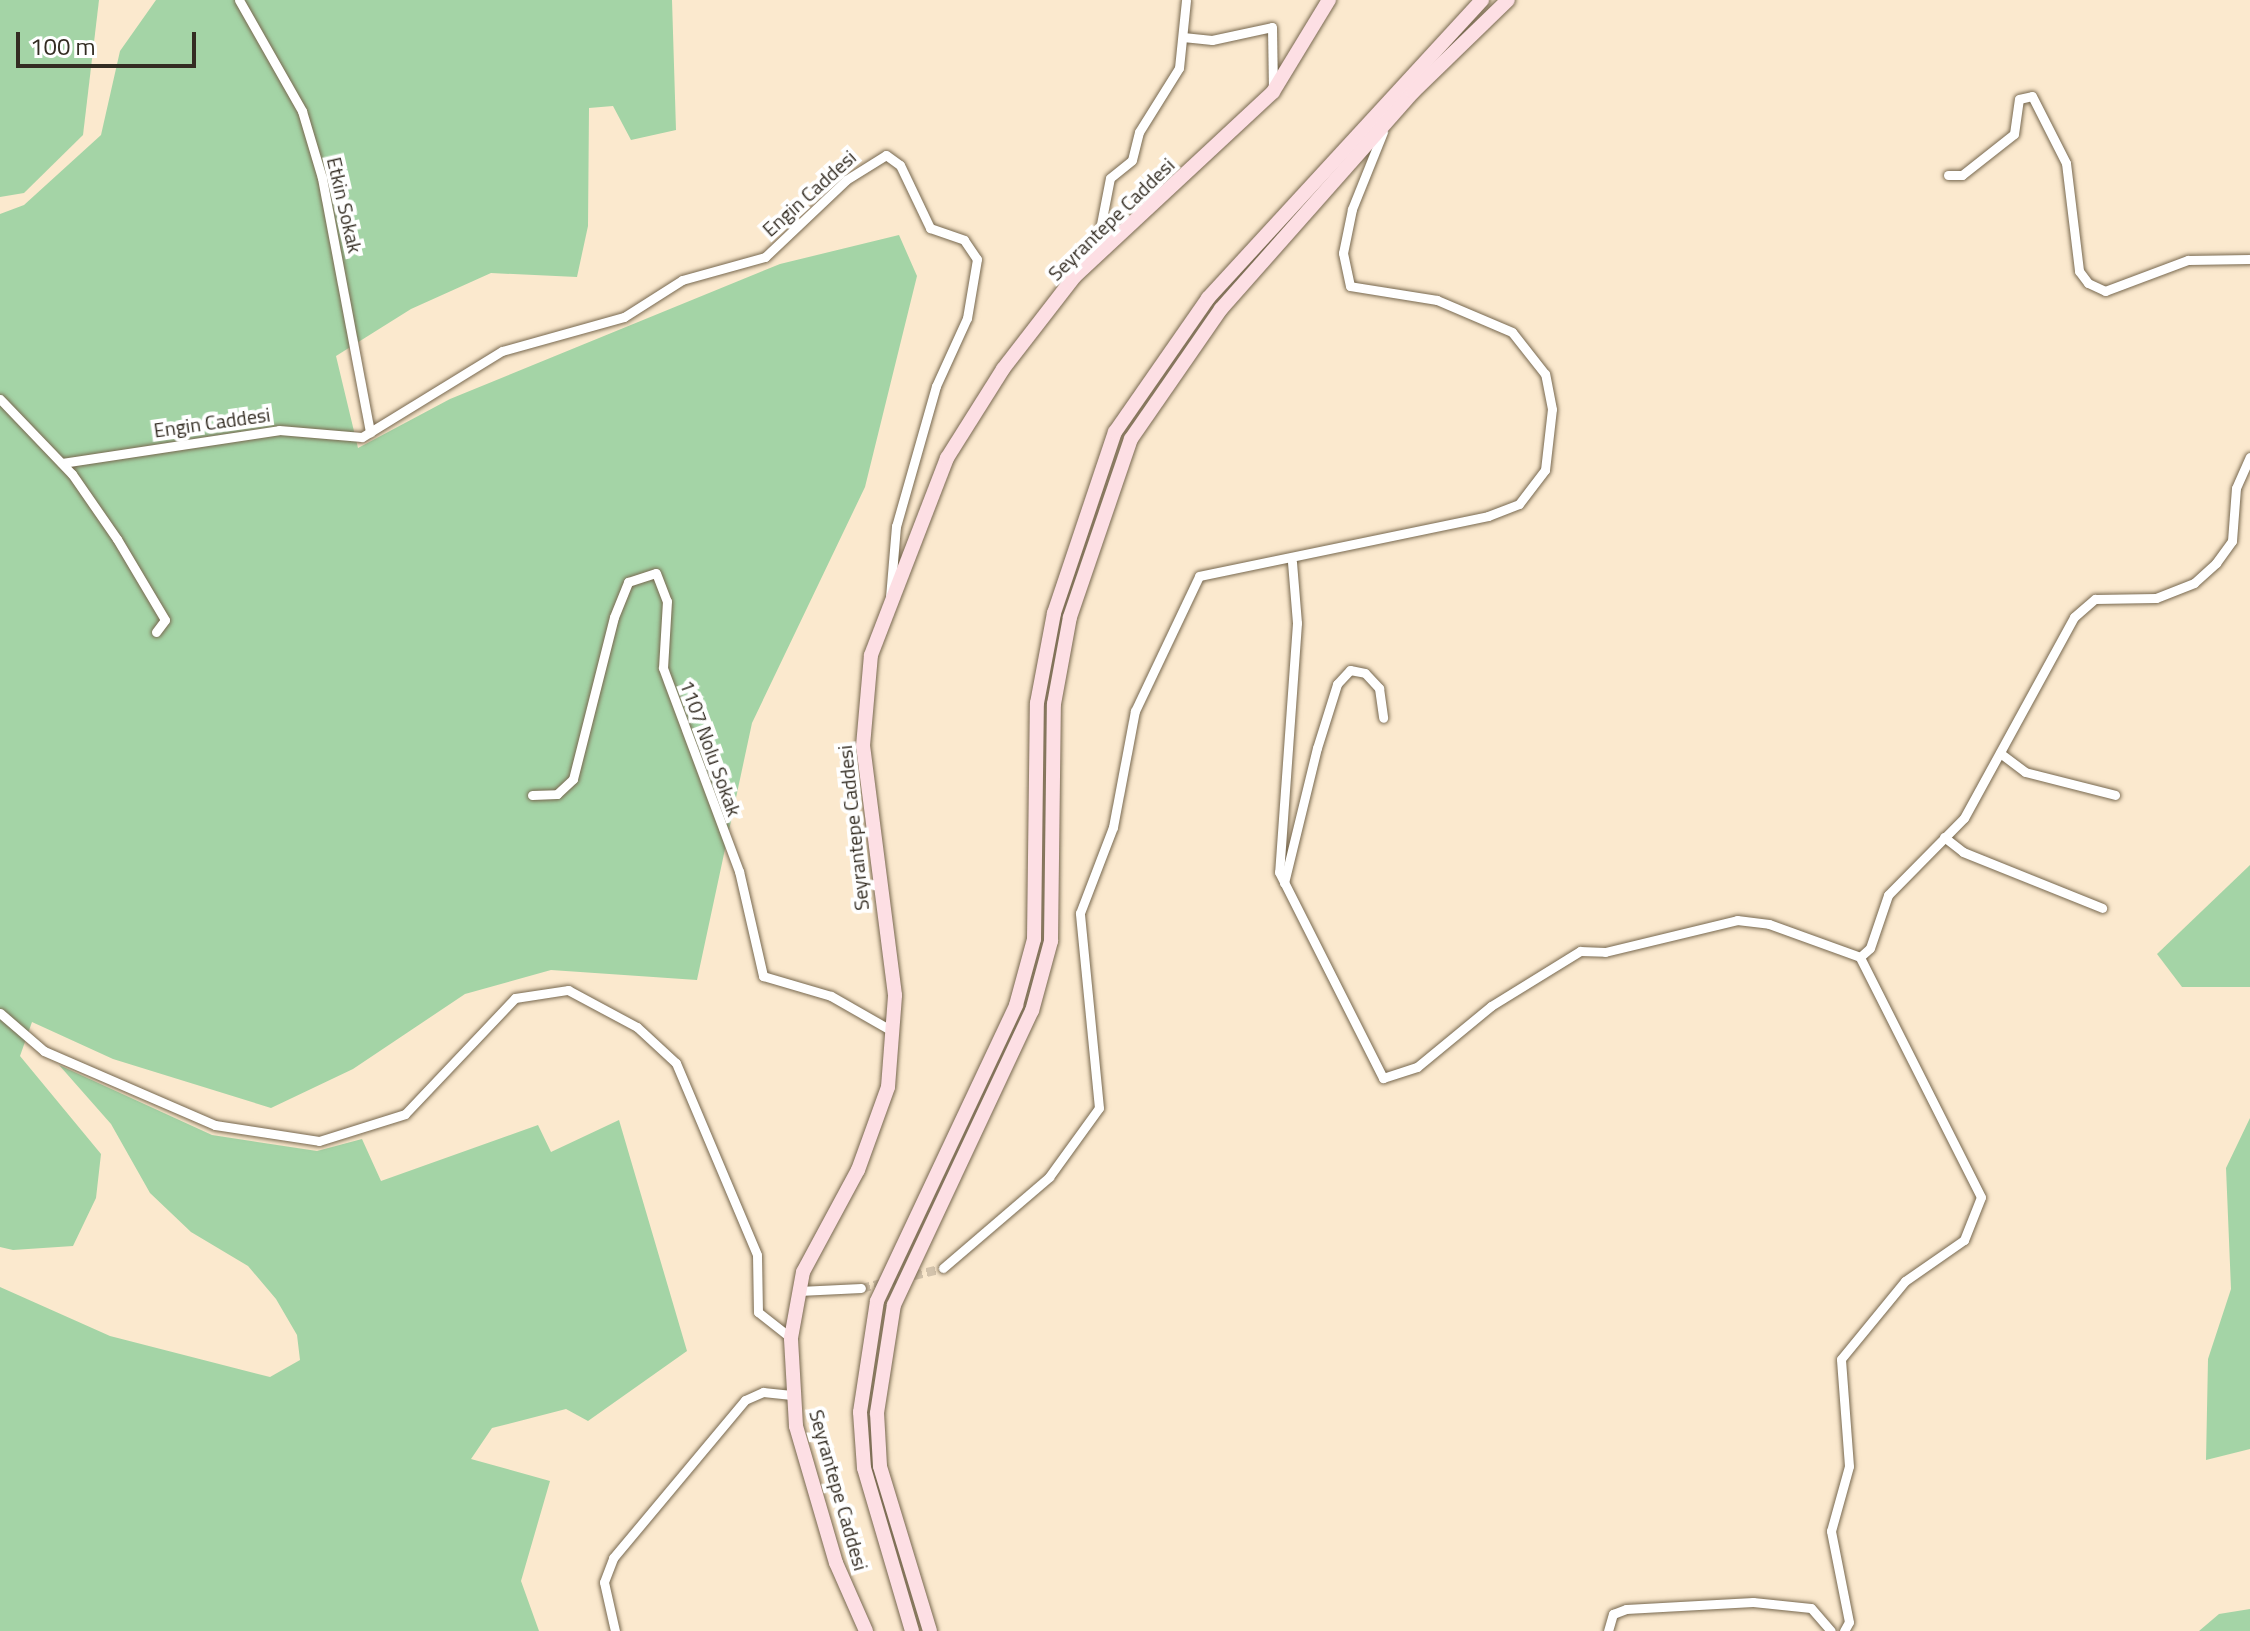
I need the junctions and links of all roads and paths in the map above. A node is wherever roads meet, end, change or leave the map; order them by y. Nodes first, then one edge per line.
1 (239, 0) edge
2 (1186, 0) edge
3 (1197, 0) edge
4 (1329, 0) edge
5 (1482, 0) edge
6 (1508, 0) edge
7 (1188, 11) junction
8 (1183, 37) junction
9 (1273, 92) junction
10 (1390, 118) junction
11 (1948, 175) dead end
12 (1094, 259) junction
13 (2250, 259) edge
14 (0, 399) edge
15 (370, 433) junction
16 (2250, 457) edge
17 (62, 463) junction
18 (1292, 562) junction
19 (890, 601) junction
20 (156, 632) dead end
21 (1383, 718) dead end
22 (2000, 753) junction
23 (532, 795) dead end
24 (2115, 795) dead end
25 (1944, 837) junction
26 (1284, 883) junction
27 (2102, 908) dead end
28 (1860, 957) junction
29 (0, 1013) edge
30 (892, 1031) junction
31 (943, 1268) tunnel mouth
32 (861, 1288) tunnel mouth
33 (799, 1291) junction
34 (791, 1338) junction
35 (794, 1395) junction
36 (615, 1631) edge
37 (866, 1631) edge
38 (912, 1631) edge
39 (930, 1631) edge
40 (1608, 1631) edge
41 (1831, 1631) edge
42 (1844, 1631) edge

1 - 15 street, Etkin Sokak
2 - 7 street
3 - 7 street
4 - 9 main road, Seyrantepe Caddesi
5 - 38 main road
6 - 10 main road
7 - 8 street
8 - 9 street
8 - 12 street
9 - 12 main road, Seyrantepe Caddesi
10 - 18 street
10 - 39 main road
11 - 13 street
12 - 19 main road, Seyrantepe Caddesi
14 - 17 street
15 - 17 street, Engin Caddesi
15 - 19 street, Engin Caddesi
16 - 22 street
17 - 20 street
18 - 26 street
18 - 31 street
19 - 30 main road, Seyrantepe Caddesi
21 - 26 street
22 - 24 street
22 - 25 street
23 - 30 street, 1107 Nolu Sokak
25 - 27 street
25 - 28 street
26 - 28 street
28 - 42 street
29 - 34 street
30 - 33 main road, Seyrantepe Caddesi
32 - 33 street
33 - 34 main road, Seyrantepe Caddesi
34 - 35 main road, Seyrantepe Caddesi
35 - 36 street
35 - 37 main road, Seyrantepe Caddesi
40 - 41 street

